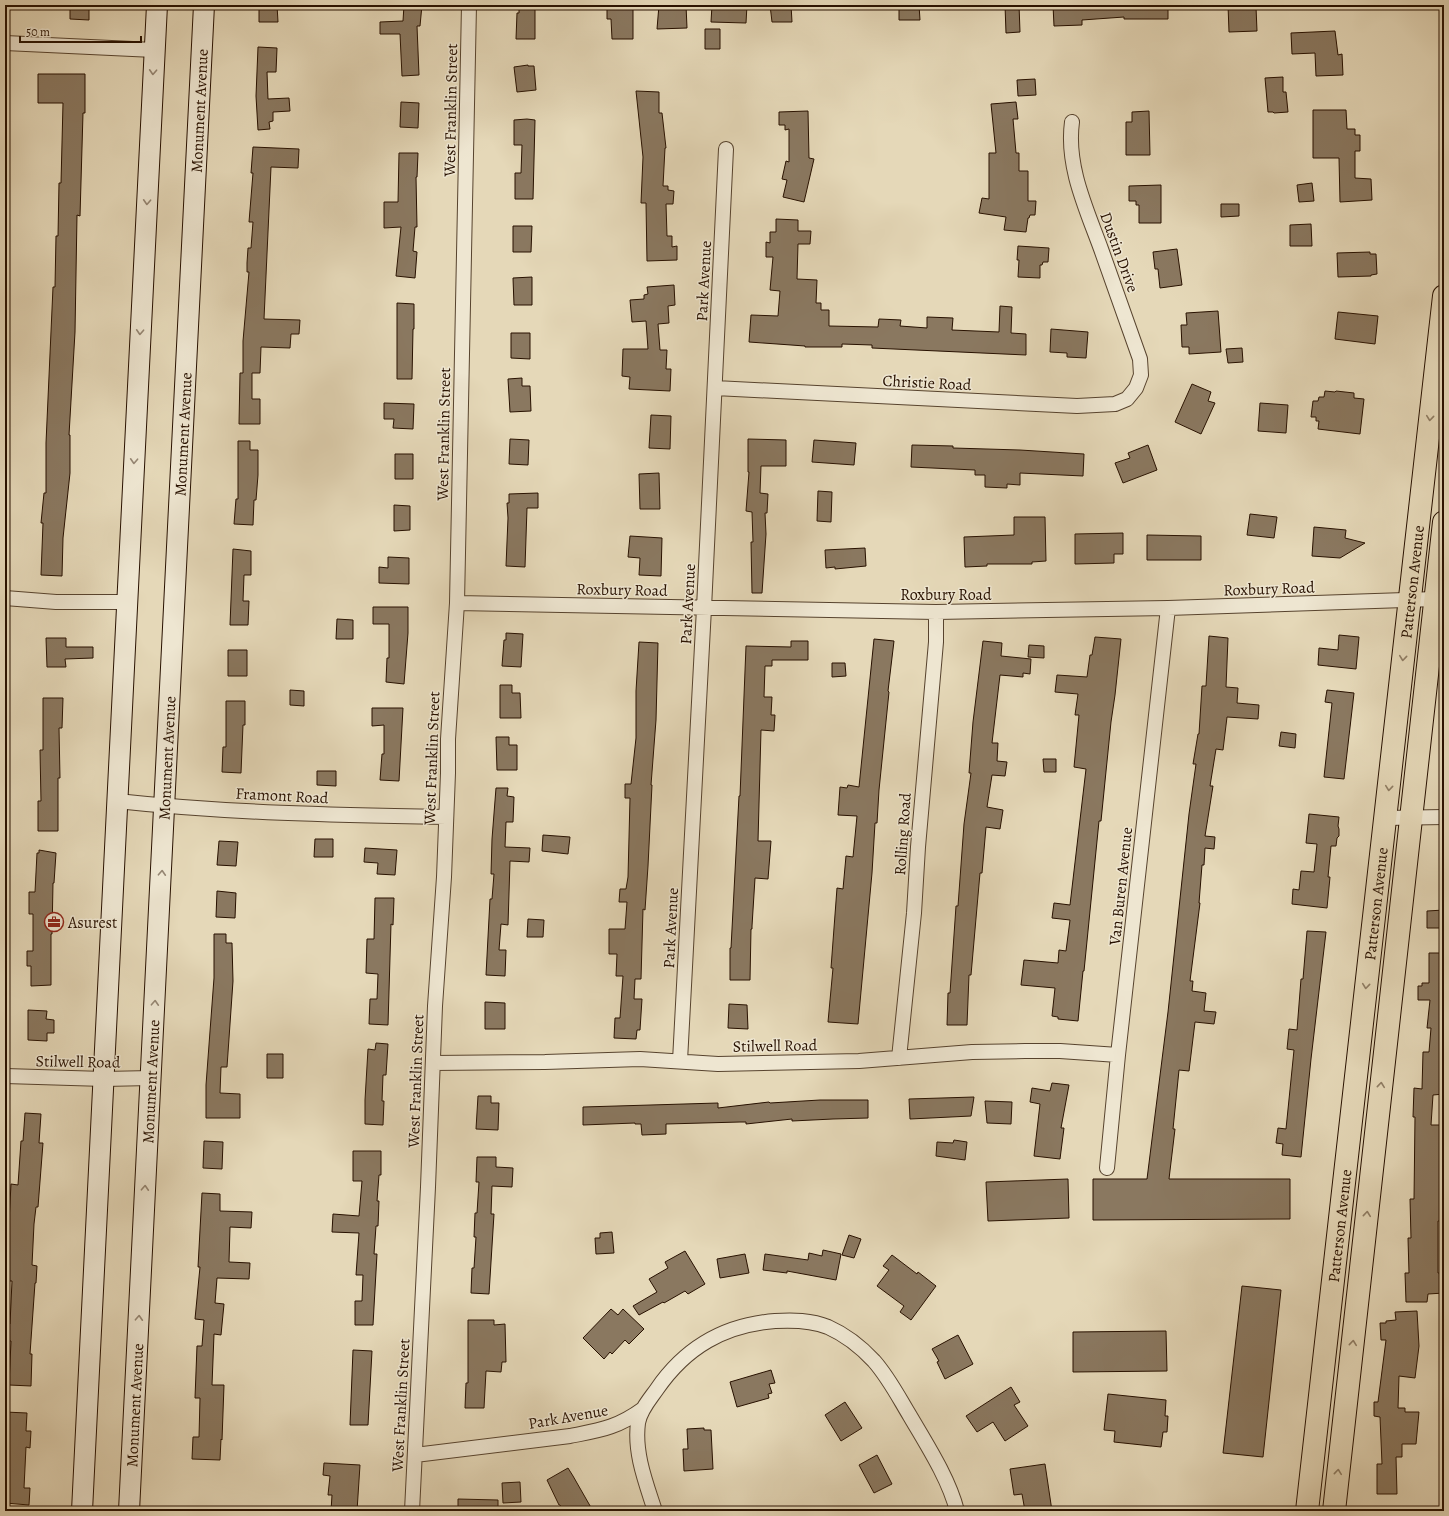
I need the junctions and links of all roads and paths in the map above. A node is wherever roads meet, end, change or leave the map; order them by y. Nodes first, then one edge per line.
1 (156, 5) edge
2 (204, 5) edge
3 (469, 5) edge
4 (5, 43) edge
5 (154, 50) junction
6 (1072, 122) dead end
7 (726, 149) dead end
8 (1444, 296) edge
9 (715, 388) junction
10 (1133, 392) joint
11 (1444, 522) edge
12 (5, 598) edge
13 (1436, 599) junction
14 (1410, 600) junction
15 (127, 602) junction
16 (457, 603) junction
17 (704, 608) junction
18 (1168, 608) junction
19 (936, 612) junction
20 (117, 802) junction
21 (165, 807) junction
22 (1411, 817) junction
23 (1444, 817) edge
24 (446, 818) junction
25 (1385, 818) junction
26 (1118, 1056) junction
27 (899, 1058) junction
28 (680, 1061) junction
29 (433, 1063) junction
30 (5, 1076) edge
31 (151, 1078) junction
32 (104, 1079) junction
33 (1107, 1168) dead end
34 (643, 1409) junction
35 (415, 1455) junction
36 (82, 1511) edge
37 (129, 1511) edge
38 (412, 1511) edge
39 (655, 1511) edge
40 (957, 1511) edge
41 (1306, 1511) edge
42 (1334, 1511) edge

1 - 5 street
2 - 21 street, Monument Avenue
3 - 16 street, West Franklin Street
4 - 5 street
5 -> 15 street
6 - 10 street, Dustin Drive
7 - 9 street, Park Avenue
8 -> 14 main road, Patterson Avenue
9 - 10 street, Christie Road
9 - 17 street, Park Avenue
11 - 13 main road, Patterson Avenue
12 - 15 street
13 - 14 street, Roxbury Road
13 - 22 main road, Patterson Avenue
14 - 18 street, Roxbury Road
14 -> 25 main road, Patterson Avenue
15 - 20 street
16 - 17 street, Roxbury Road
16 - 24 street, West Franklin Street
17 - 19 street, Roxbury Road
17 - 28 street, Park Avenue
18 - 19 street, Roxbury Road
18 - 26 street, Van Buren Avenue
19 - 27 street, Rolling Road
20 - 21 street, Framont Road
20 - 32 street
21 - 24 street, Framont Road
31 -> 21 street, Monument Avenue
22 - 23 street
22 - 25 street
42 -> 22 main road, Patterson Avenue
24 - 29 street, West Franklin Street
25 -> 41 main road, Patterson Avenue
26 - 27 street, Stilwell Road
26 - 33 street, Van Buren Avenue
27 - 28 street, Stilwell Road
28 - 29 street, Stilwell Road
29 - 35 street, West Franklin Street
30 - 32 street, Stilwell Road
31 - 32 street, Stilwell Road
37 -> 31 street, Monument Avenue
32 - 36 street
34 - 35 street, Park Avenue
34 - 39 street
34 - 40 street
35 - 38 street, West Franklin Street

